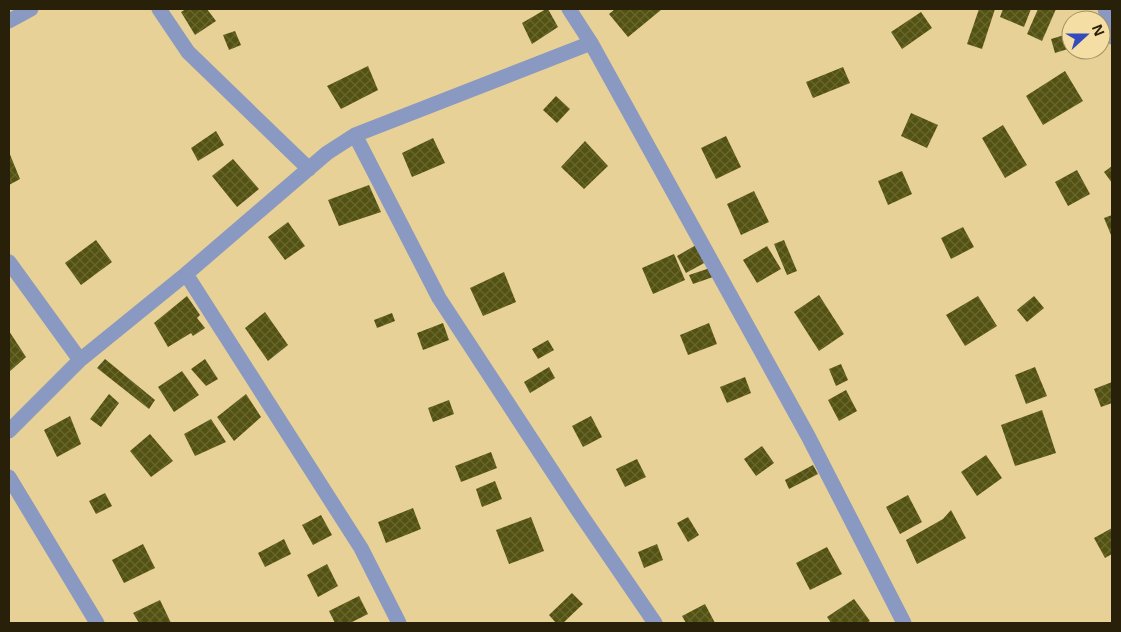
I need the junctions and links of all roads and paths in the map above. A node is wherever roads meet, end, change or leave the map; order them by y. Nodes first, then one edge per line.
1 (31, 9) edge
2 (159, 9) edge
3 (569, 9) edge
4 (1105, 9) edge
5 (1112, 12) edge
6 (9, 21) edge
7 (1112, 36) edge
8 (591, 43) junction
9 (355, 135) junction
10 (309, 169) junction
11 (9, 262) edge
12 (186, 274) junction
13 (80, 360) junction
14 (9, 431) edge
15 (9, 477) edge
16 (97, 623) edge
17 (399, 623) edge
18 (655, 623) edge
19 (904, 623) edge

1 - 6 street
2 - 10 street
3 - 8 street
4 - 5 street
4 - 7 street
8 - 9 street
8 - 19 street
9 - 10 street
9 - 18 street
10 - 12 street
11 - 13 street
12 - 13 street
12 - 17 street
13 - 14 street
15 - 16 street

